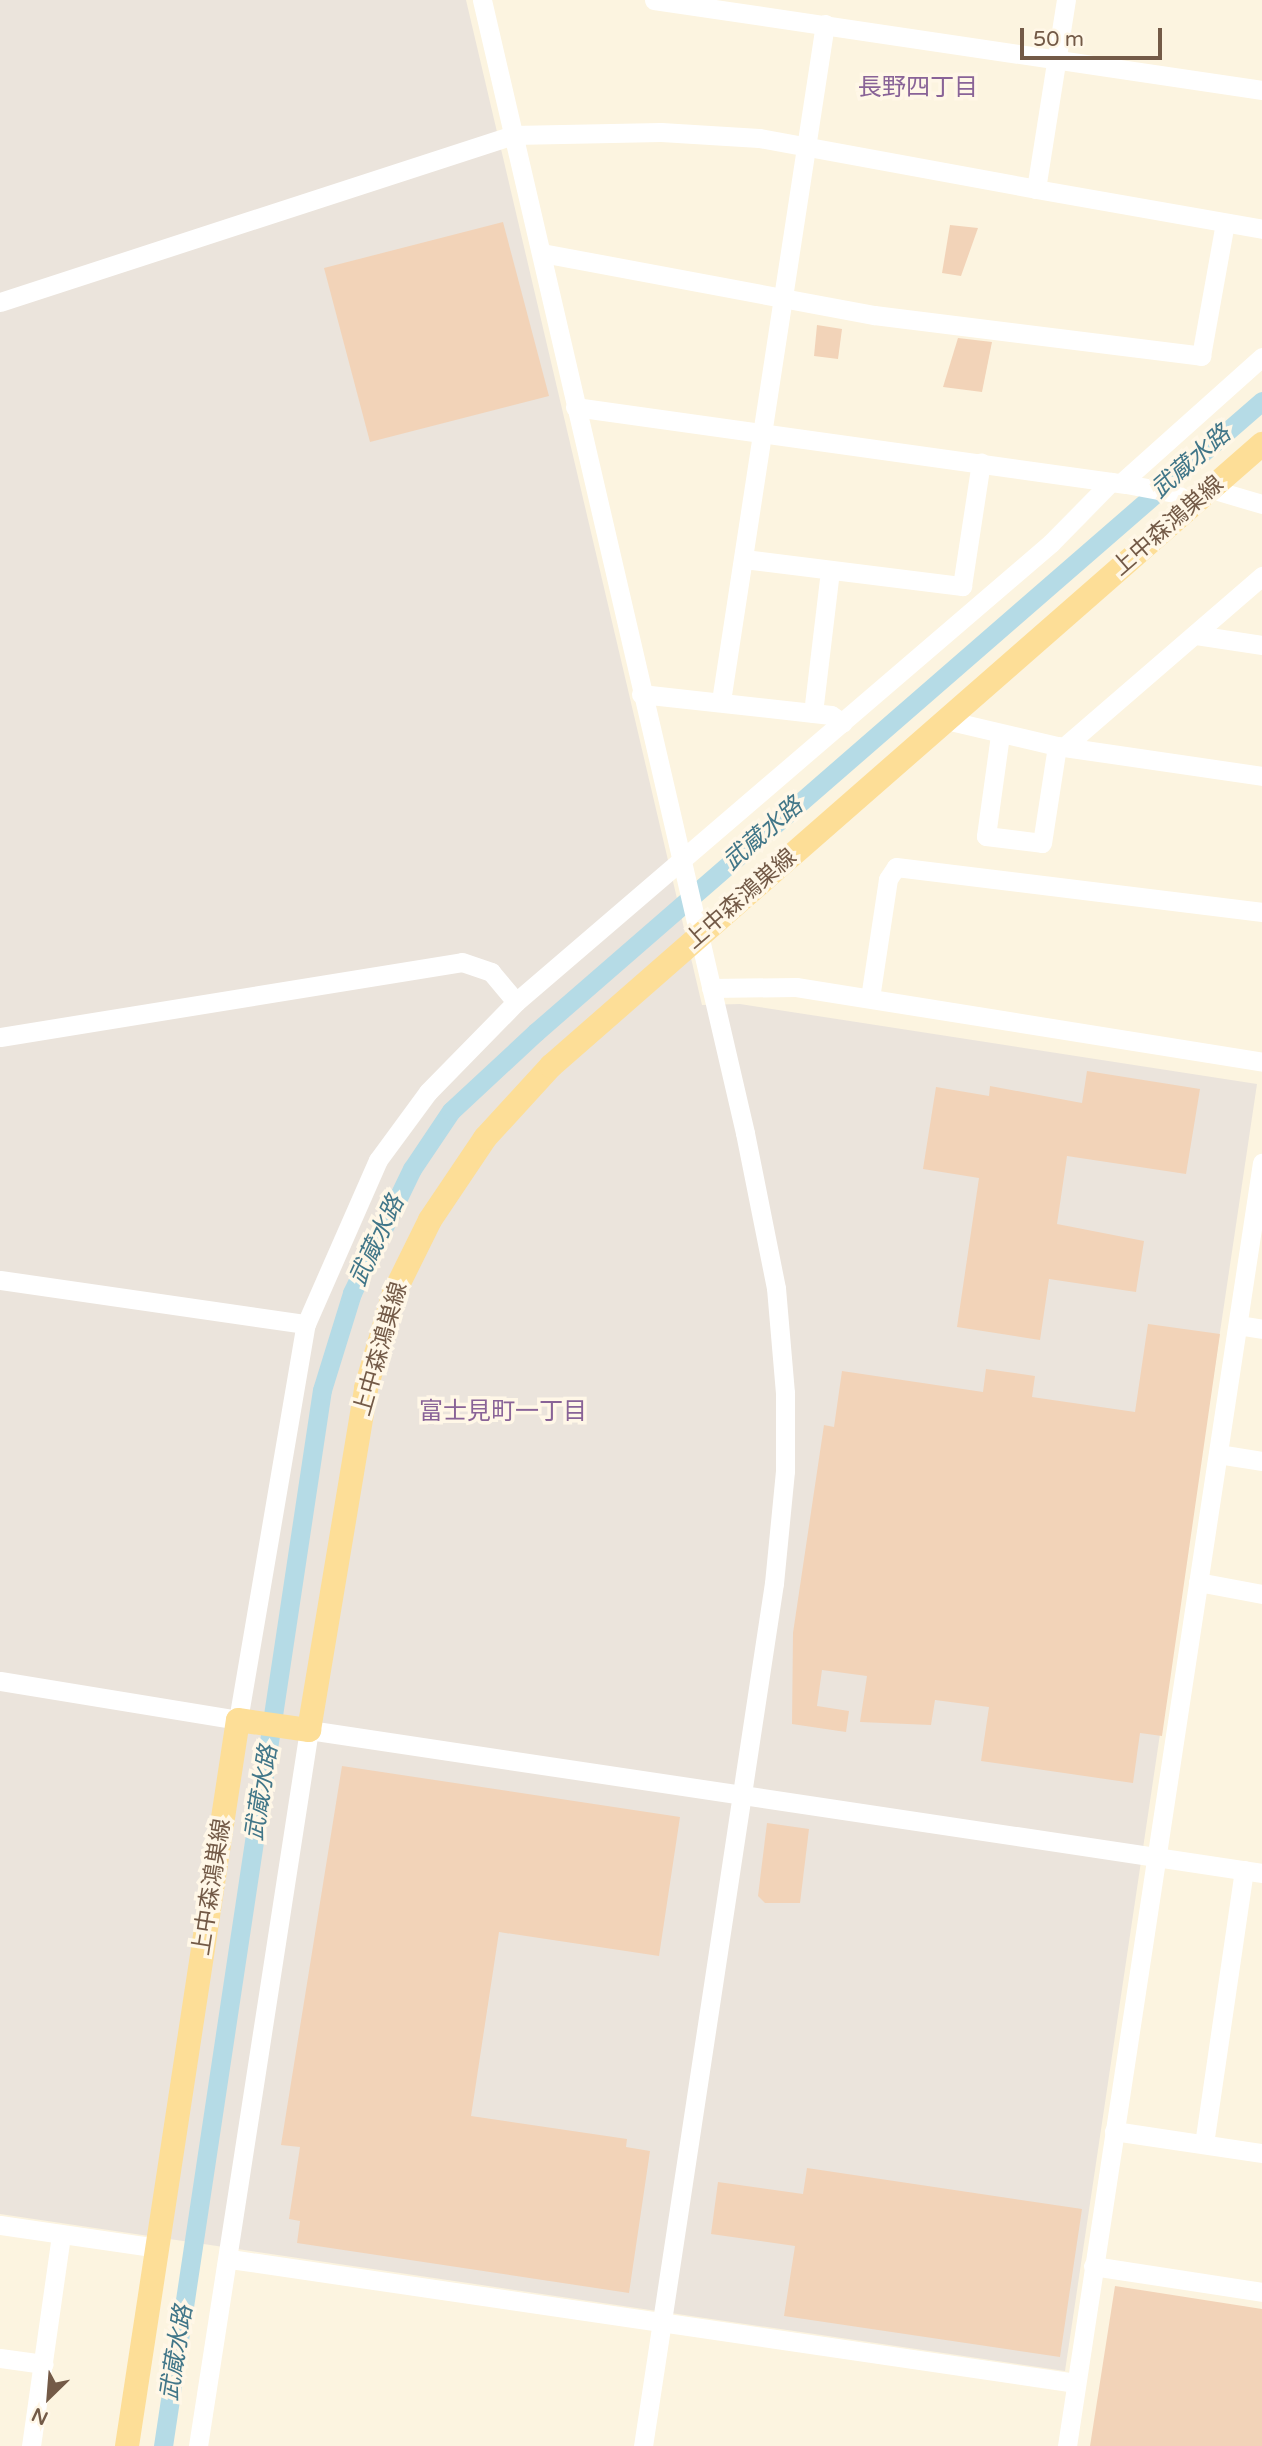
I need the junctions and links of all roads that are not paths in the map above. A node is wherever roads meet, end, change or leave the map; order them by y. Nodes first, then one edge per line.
1 (482, 0) edge
2 (654, 0) edge
3 (1066, 0) edge
4 (825, 24) junction
5 (1057, 58) junction
6 (1262, 90) edge
7 (513, 135) junction
8 (807, 147) junction
9 (1036, 189) junction
10 (1224, 223) junction
11 (1262, 229) edge
12 (542, 253) junction
13 (783, 296) junction
14 (0, 302) edge
15 (1262, 357) edge
16 (575, 407) junction
17 (763, 433) junction
18 (1262, 444) edge
19 (981, 462) junction
20 (1119, 483) junction
21 (1195, 496) junction
22 (1262, 504) edge
23 (744, 559) junction
24 (830, 571) junction
25 (1262, 576) edge
26 (1196, 635) junction
27 (1262, 645) edge
28 (641, 694) junction
29 (721, 701) junction
30 (813, 713) junction
31 (946, 720) junction
32 (843, 723) junction
33 (1000, 735) junction
34 (1060, 747) junction
35 (1262, 776) edge
36 (684, 868) junction
37 (1262, 912) edge
38 (696, 926) junction
39 (711, 988) junction
40 (870, 998) junction
41 (516, 1002) junction
42 (0, 1037) edge
43 (1262, 1062) edge
44 (1262, 1163) edge
45 (1260, 1196) edge
46 (0, 1280) edge
47 (306, 1324) junction
48 (1238, 1325) junction
49 (1262, 1329) edge
50 (1218, 1454) junction
51 (1262, 1461) edge
52 (1198, 1582) junction
53 (1262, 1594) edge
54 (0, 1681) edge
55 (246, 1721) junction
56 (301, 1729) junction
57 (741, 1796) junction
58 (1158, 1856) junction
59 (1253, 1871) edge
60 (1114, 2131) junction
61 (1204, 2144) junction
62 (1262, 2153) edge
63 (0, 2225) edge
64 (61, 2235) junction
65 (157, 2248) junction
66 (230, 2259) junction
67 (1093, 2266) junction
68 (1262, 2292) edge
69 (662, 2322) junction
70 (0, 2358) edge
71 (44, 2364) junction
72 (1076, 2383) junction
73 (31, 2446) edge
74 (127, 2446) edge
75 (198, 2446) edge
76 (643, 2446) edge
77 (1067, 2446) edge

1 - 7 street
2 - 4 street
3 - 5 street
4 - 5 street
4 - 8 street
5 - 6 street
5 - 9 street
7 - 8 street
7 - 12 street
7 - 14 street
8 - 9 street
8 - 13 street
9 - 10 street
10 - 11 street
10 - 13 street
12 - 13 street
12 - 16 street
13 - 17 street
15 - 20 street
16 - 17 street
16 - 28 street
17 - 19 street
17 - 23 street
18 - 21 main road, 上中森鴻巣線
19 - 20 street
19 - 24 street
20 - 21 street
20 - 32 street
21 - 22 street
21 - 31 main road, 上中森鴻巣線
23 - 24 street
23 - 29 street
24 - 30 street
25 - 26 street
26 - 27 street
26 - 34 street
28 - 29 street
28 - 36 street
29 - 30 street
30 - 32 street
31 - 33 street
31 - 38 main road, 上中森鴻巣線
32 - 36 street
33 - 34 street
33 - 34 street
34 - 35 street
36 - 38 street
36 - 41 street
37 - 40 street
38 - 39 street
38 - 56 main road, 上中森鴻巣線
39 - 40 street
39 - 57 street
40 - 43 street
41 - 42 street
41 - 47 street
44 - 45 street
45 - 48 street
46 - 47 street
47 - 55 street
48 - 49 street
48 - 50 street
50 - 51 street
50 - 52 street
52 - 53 street
52 - 58 street
54 - 55 street
55 - 56 main road
55 - 65 main road, 上中森鴻巣線
56 - 57 street
56 - 66 street
57 - 58 street
57 - 69 street
58 - 59 street
58 - 60 street
59 - 61 street
60 - 61 street
60 - 67 street
61 - 62 street
63 - 64 street
64 - 65 street
64 - 71 street
65 - 74 main road, 上中森鴻巣線
66 - 69 street
66 - 75 street
67 - 68 street
67 - 72 street
69 - 72 street
69 - 76 street
70 - 71 street
71 - 73 street
72 - 77 street

